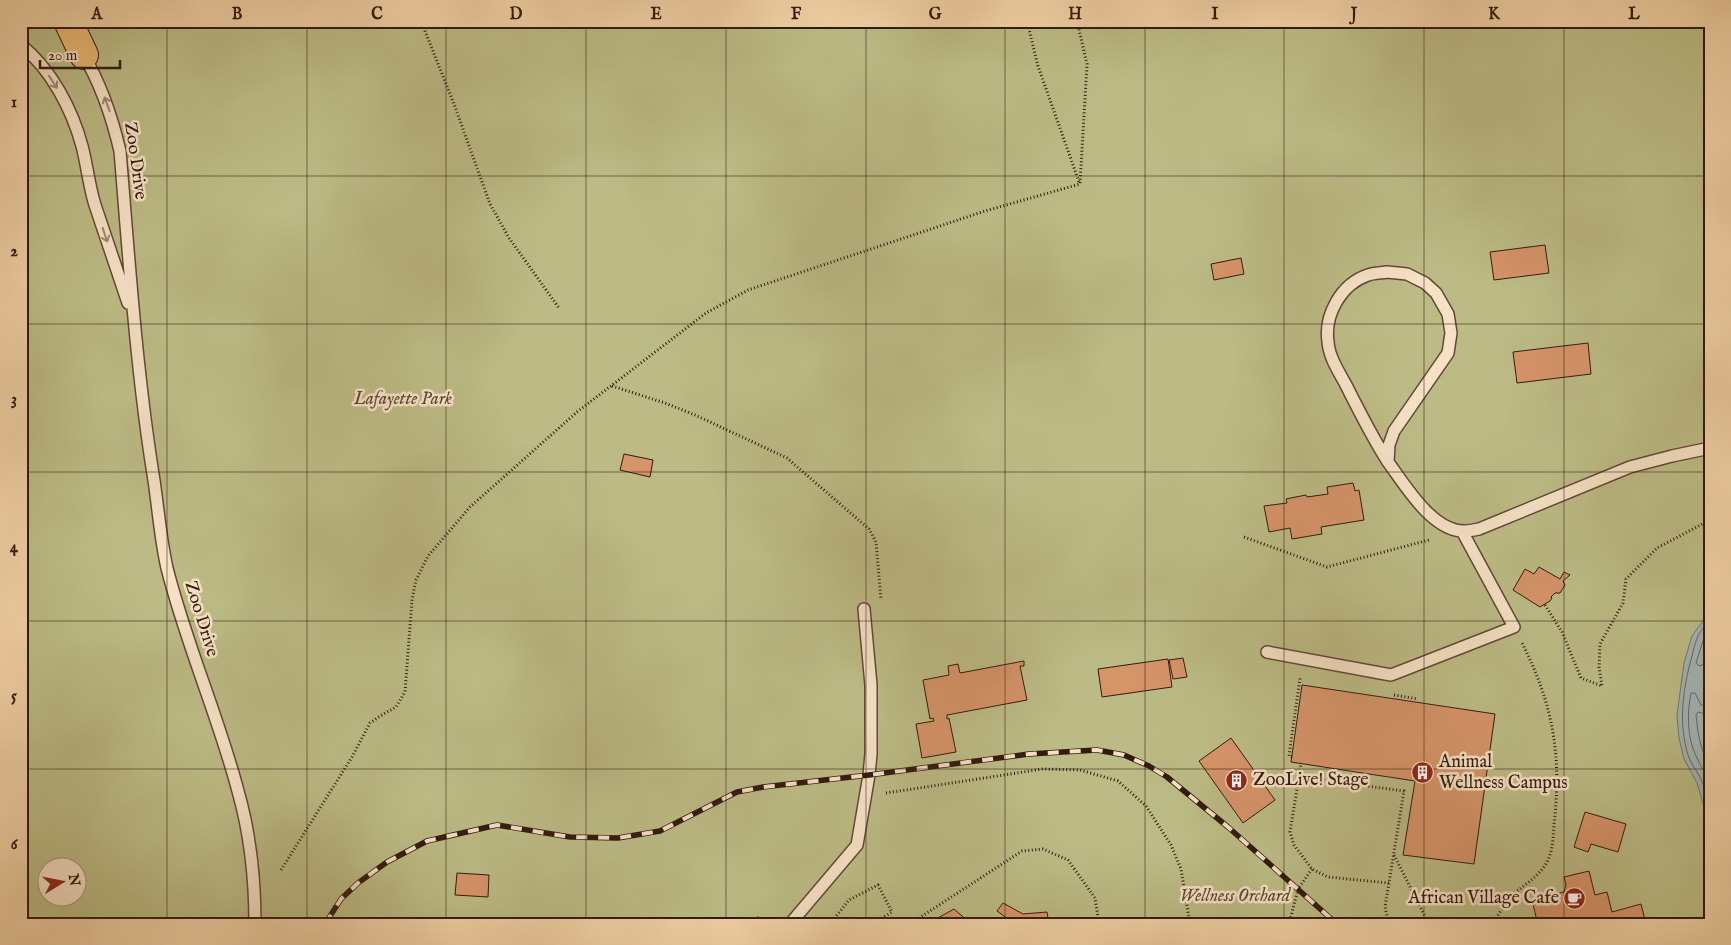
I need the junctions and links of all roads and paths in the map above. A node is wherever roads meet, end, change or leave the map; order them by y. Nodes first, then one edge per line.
1 (56, 21) edge
2 (68, 21) edge
3 (421, 21) edge
4 (1027, 21) edge
5 (1077, 21) edge
6 (21, 45) edge
7 (84, 55) junction
8 (1080, 184) junction
9 (559, 308) dead end
10 (133, 321) junction
11 (611, 385) junction
12 (1710, 448) edge
13 (1388, 462) junction
14 (1710, 520) edge
15 (1462, 531) junction
16 (1244, 537) dead end
17 (1545, 605) dead end
18 (882, 606) dead end
19 (864, 609) dead end
20 (1514, 627) junction
21 (1268, 652) dead end
22 (1300, 675) dead end
23 (1394, 686) dead end
24 (1418, 699) dead end
25 (1292, 757) dead end
26 (1301, 763) dead end
27 (1299, 778) junction
28 (866, 796) junction
29 (1394, 854) junction
30 (1312, 868) junction
31 (281, 870) dead end
32 (1389, 883) junction
33 (255, 924) edge
34 (753, 924) edge
35 (763, 924) edge
36 (790, 924) edge
37 (830, 924) edge
38 (872, 924) edge
39 (910, 924) edge
40 (1100, 924) edge
41 (1190, 924) edge
42 (1289, 924) edge
43 (1389, 924) edge
44 (1429, 924) edge
45 (1492, 924) edge

1 - 7 lane, Zoo Drive
2 - 7 main road
3 - 9 path
4 - 8 path
5 - 8 path
6 -> 10 lane, Zoo Drive
10 -> 7 lane, Zoo Drive
8 - 11 path
10 - 33 lane, Zoo Drive
11 - 18 path
11 - 31 path
12 - 15 lane
13 - 13 lane
13 - 15 lane
14 - 17 path
15 - 16 path
15 - 20 lane
19 - 28 lane
20 - 21 lane
20 - 45 path
22 - 25 path
23 - 24 path
26 - 27 path
27 - 29 path
27 - 30 path
28 - 36 lane
28 - 41 path
29 - 32 path
29 - 44 path
30 - 32 path
30 - 42 path
32 - 43 path
34 - 35 path
37 - 38 path
39 - 40 path

